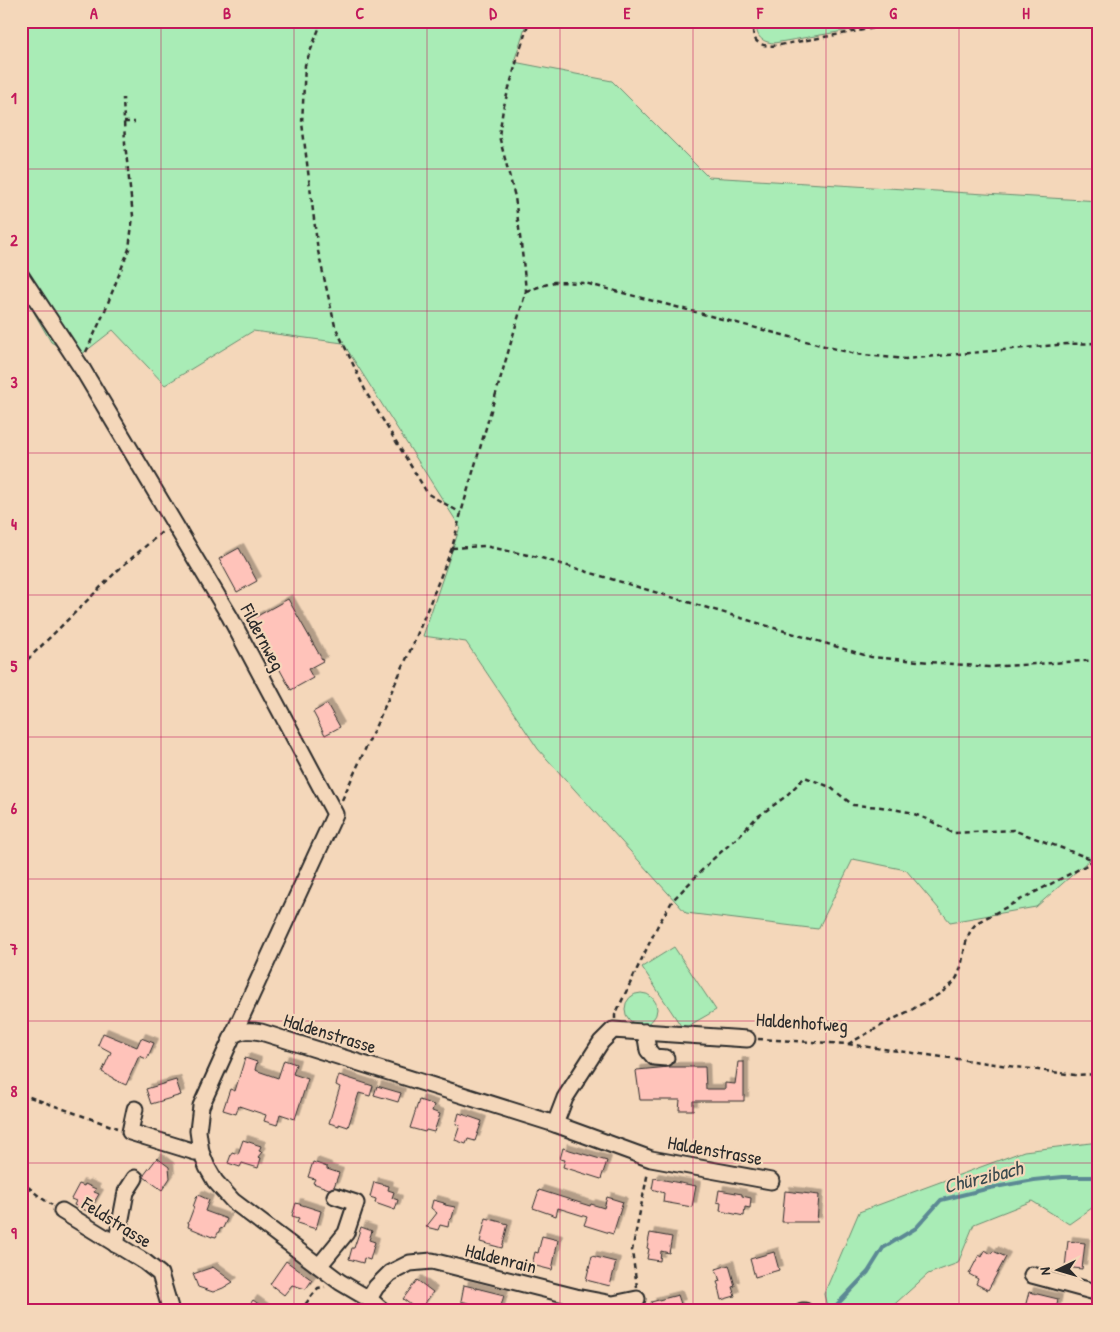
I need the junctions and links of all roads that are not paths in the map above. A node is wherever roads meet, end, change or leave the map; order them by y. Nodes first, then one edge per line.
1 (21, 276) edge
2 (645, 1032) junction
3 (233, 1034) junction
4 (747, 1039) road end
5 (666, 1058) dead end
6 (135, 1109) dead end
7 (555, 1124) junction
8 (201, 1152) junction
9 (135, 1178) dead end
10 (771, 1181) dead end
11 (335, 1196) dead end
12 (62, 1211) road end
13 (116, 1244) junction
14 (319, 1266) junction
15 (1032, 1275) dead end
16 (1099, 1292) edge
17 (637, 1299) road end
18 (369, 1300) junction
19 (171, 1311) edge
20 (383, 1311) edge

1 - 3 street, Fildernweg
2 - 4 street, Haldenhofweg
2 - 5 street
2 - 7 street, Haldenhofweg
3 - 7 street, Haldenstrasse
3 - 8 street
6 - 8 street
7 - 10 street, Haldenstrasse
8 - 14 street
9 - 13 street
11 - 14 street
12 - 13 street, Feldstrasse
13 - 19 street, Feldstrasse
14 - 18 street
15 - 16 street
17 - 18 street, Haldenrain
18 - 20 street

